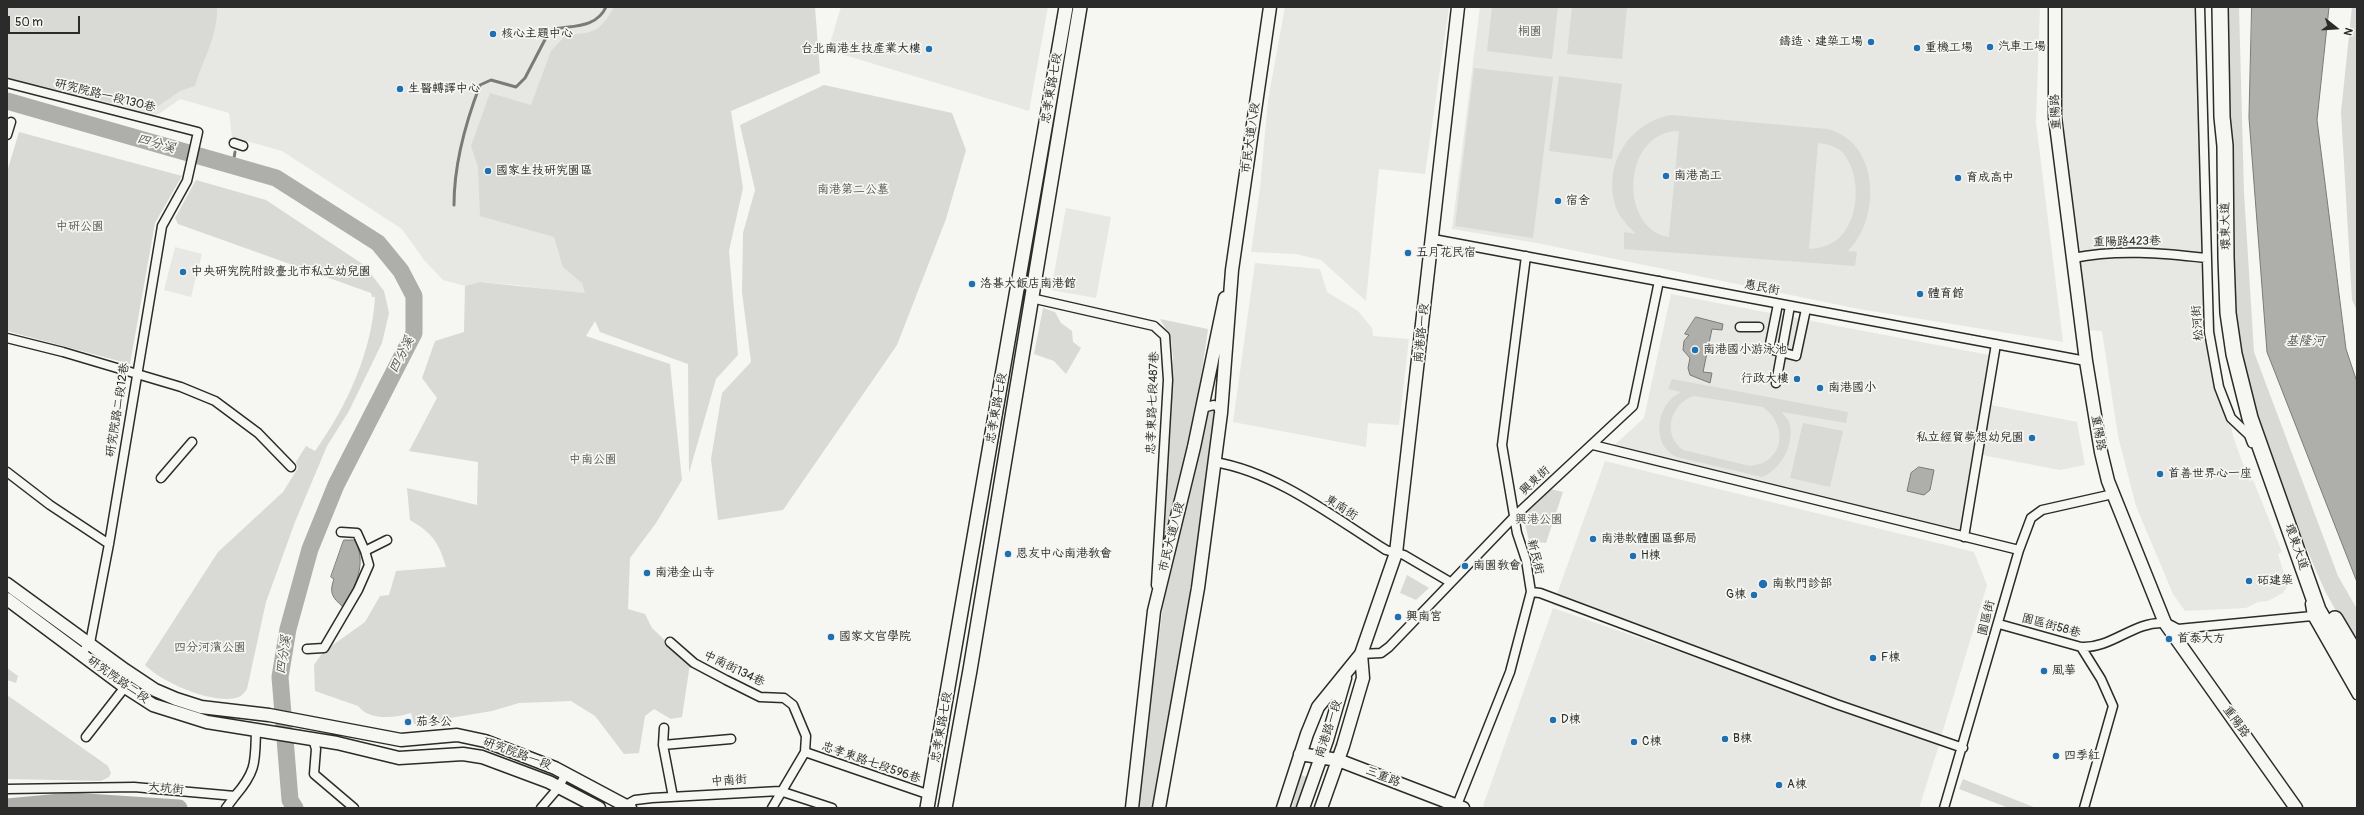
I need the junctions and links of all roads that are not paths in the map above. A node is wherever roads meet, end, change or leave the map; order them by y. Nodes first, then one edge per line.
1 (1066, 7) edge
2 (1080, 7) edge
3 (1270, 7) edge
4 (1458, 7) edge
5 (2055, 7) edge
6 (2200, 7) edge
7 (2220, 7) edge
8 (7, 83) edge
9 (11, 122) dead end
10 (198, 132) joint
11 (7, 135) edge
12 (234, 143) dead end
13 (244, 146) dead end
14 (1433, 239) junction
15 (1526, 256) junction
16 (2073, 258) junction
17 (2206, 258) junction
18 (1232, 270) junction
19 (1659, 281) junction
20 (1031, 298) junction
21 (1778, 304) junction
22 (1790, 306) junction
23 (1806, 309) junction
24 (1740, 327) dead end
25 (1759, 327) dead end
26 (7, 338) edge
27 (1996, 344) junction
28 (1782, 353) junction
29 (2086, 361) junction
30 (136, 374) junction
31 (1776, 383) dead end
32 (1202, 408) junction
33 (1221, 413) junction
34 (192, 442) dead end
35 (1593, 445) junction
36 (1215, 462) junction
37 (291, 467) dead end
38 (7, 472) edge
39 (161, 478) dead end
40 (2113, 494) junction
41 (1515, 516) junction
42 (341, 532) dead end
43 (1964, 537) junction
44 (387, 540) dead end
45 (109, 544) junction
46 (2019, 550) junction
47 (365, 551) junction
48 (1396, 553) junction
49 (1450, 582) junction
50 (7, 584) edge
51 (1531, 592) junction
52 (7, 599) edge
53 (1154, 612) junction
54 (2312, 616) junction
55 (2165, 623) junction
56 (1999, 624) junction
57 (670, 642) dead end
58 (90, 643) junction
59 (2080, 647) junction
60 (307, 649) dead end
61 (81, 654) junction
62 (1361, 654) junction
63 (2357, 656) edge
64 (1346, 673) junction
65 (2357, 678) edge
66 (125, 687) junction
67 (2357, 695) edge
68 (253, 713) junction
69 (269, 715) joint
70 (664, 728) dead end
71 (256, 730) junction
72 (269, 732) joint
73 (86, 737) dead end
74 (308, 738) junction
75 (731, 739) dead end
76 (663, 745) junction
77 (1963, 748) junction
78 (804, 752) junction
79 (1300, 754) junction
80 (1321, 757) junction
81 (1338, 760) junction
82 (566, 773) junction
83 (559, 787) junction
84 (7, 789) edge
85 (780, 791) junction
86 (930, 795) junction
87 (235, 796) junction
88 (673, 797) junction
89 (628, 806) edge
90 (1132, 807) edge
91 (1460, 807) edge
92 (226, 808) edge
93 (354, 808) edge
94 (541, 808) edge
95 (599, 808) edge
96 (772, 808) edge
97 (832, 808) edge
98 (927, 808) edge
99 (945, 808) edge
100 (1159, 808) edge
101 (1282, 808) edge
102 (1303, 808) edge
103 (1321, 808) edge
104 (1944, 808) edge
105 (2084, 808) edge
106 (2296, 808) edge

1 - 86 main road, 忠孝東路七段
2 - 20 main road, 忠孝東路七段
3 - 18 main road, 市民大道八段
4 - 14 main road, 南港路一段
5 - 16 main road, 重陽路
6 - 17 street, 松河街
7 - 63 highway, 環東大道
7 - 65 highway, 環東大道
8 - 10 street, 研究院路一段130巷
9 - 11 street
10 - 30 street, 研究院路二段12巷
12 - 13 street
14 - 15 street, 惠民街
14 - 48 main road, 南港路一段
15 - 19 street, 惠民街
15 - 41 street, 新民街
16 - 17 street, 重陽路423巷
16 - 29 main road, 重陽路
17 - 54 street, 松河街
18 - 32 main road, 市民大道八段
18 - 33 main road, 市民大道八段
19 - 21 street, 惠民街
19 - 35 street, 興東街
20 - 53 street, 忠孝東路七段487巷
20 - 99 main road, 忠孝東路七段
21 - 22 street, 惠民街
21 - 28 street
22 - 23 street, 惠民街
22 - 28 street
23 - 27 street, 惠民街
23 - 28 street
24 - 25 street
26 - 30 street
27 - 29 street, 惠民街
27 - 43 street
28 - 31 street
29 - 40 main road, 重陽路
30 - 37 street
30 - 45 street, 研究院路二段12巷
32 - 33 street
32 - 53 main road, 市民大道八段
33 - 36 main road, 市民大道八段
34 - 39 street
35 - 41 street, 興東街
35 - 43 street
36 - 48 street, 東南街
36 - 100 main road, 市民大道八段
38 - 45 street
40 - 46 street, 園區街
40 - 55 main road, 重陽路
41 - 49 street, 興東街
41 - 51 street, 新民街
42 - 47 street
43 - 46 street
44 - 47 street
45 - 58 street, 研究院路二段12巷
46 - 56 street, 園區街
47 - 60 street
48 - 49 street, 東南街
48 - 62 main road, 南港路一段
49 - 62 street, 興東街
50 - 58 main road, 研究院路二段
51 - 77 street
51 - 91 street, 新民街
52 - 61 main road, 研究院路二段
53 - 90 main road, 市民大道八段
54 - 55 street
54 - 67 street, 松河街
55 - 59 street, 園區街58巷
55 - 106 main road, 重陽路
56 - 59 street, 園區街58巷
56 - 77 street, 園區街
57 - 78 street, 中南街134巷
58 - 61 street, 研究院路二段12巷
58 - 68 main road, 研究院路二段
59 - 105 street
61 - 66 main road, 研究院路二段
62 - 64 main road, 南港路一段
62 - 81 main road, 南港路一段
64 - 79 main road
64 - 80 main road, 南港路一段
66 - 71 main road, 研究院路二段
66 - 73 street
68 - 69 main road, 研究院路二段
68 - 71 main road
69 - 82 main road, 研究院路一段
70 - 76 street
71 - 72 main road, 研究院路二段
71 - 87 street
72 - 74 main road, 研究院路一段
74 - 83 main road, 研究院路一段
74 - 93 street
75 - 76 street
76 - 88 street
77 - 104 street, 園區街
78 - 85 street
78 - 86 street, 忠孝東路七段596巷
79 - 80 main road, 三重路
79 - 101 main road
80 - 81 main road, 三重路
80 - 102 main road, 南港路一段
81 - 91 main road, 三重路
81 - 103 main road, 南港路一段
82 - 83 street
82 - 89 main road, 研究院路一段
83 - 94 street
83 - 95 main road, 研究院路一段
84 - 87 street, 大坑街
85 - 88 street, 中南街
85 - 96 street
85 - 97 street, 中南街
86 - 98 main road, 忠孝東路七段
87 - 92 street
88 - 89 street, 中南街

